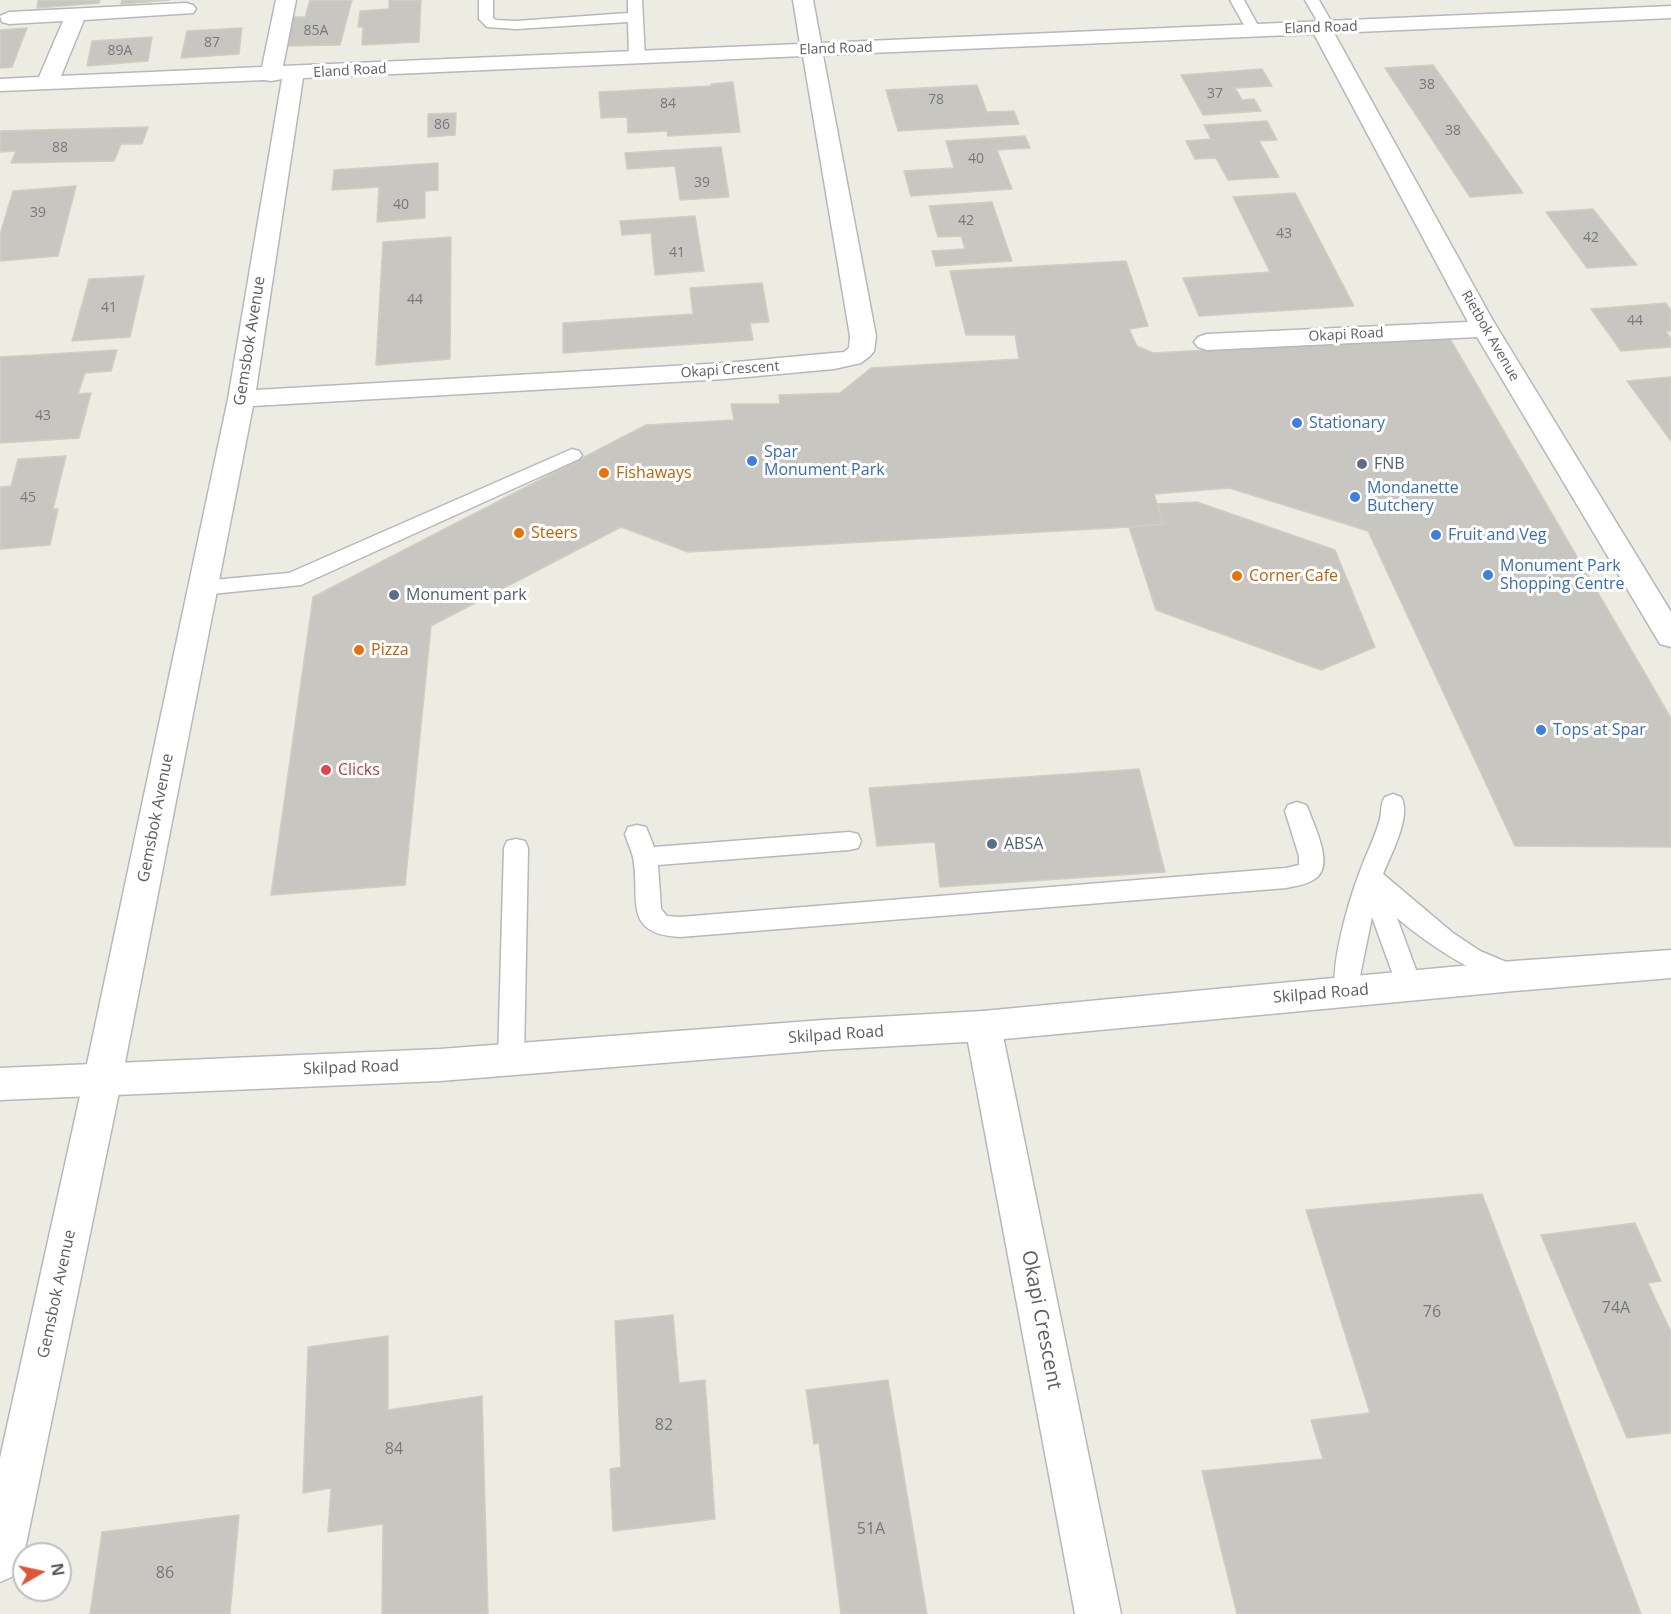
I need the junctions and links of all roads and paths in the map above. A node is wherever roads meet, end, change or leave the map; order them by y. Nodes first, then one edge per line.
1 (286, 0) edge
2 (486, 0) edge
3 (635, 0) edge
4 (803, 0) edge
5 (1238, 0) edge
6 (1312, 0) edge
7 (186, 9) dead end
8 (1671, 12) edge
9 (76, 14) junction
10 (636, 17) junction
11 (9, 18) dead end
12 (1324, 28) junction
13 (1254, 31) junction
14 (813, 50) junction
15 (637, 58) junction
16 (282, 74) junction
17 (47, 83) junction
18 (0, 85) edge
19 (1485, 329) junction
20 (1207, 342) dead end
21 (241, 399) junction
22 (572, 455) dead end
23 (202, 588) junction
24 (1671, 637) edge
25 (1394, 803) dead end
26 (1297, 811) dead end
27 (849, 841) dead end
28 (516, 848) dead end
29 (1370, 877) junction
30 (1671, 964) edge
31 (1514, 976) junction
32 (1409, 986) junction
33 (1347, 992) junction
34 (983, 1026) junction
35 (511, 1059) junction
36 (103, 1078) junction
37 (0, 1084) edge
38 (0, 1559) edge
39 (1098, 1614) edge

1 - 16 street, Gemsbok Avenue
2 - 10 lane
3 - 10 lane
4 - 14 street, Okapi Crescent
5 - 13 lane
6 - 12 lane
7 - 9 street
8 - 12 street, Eland Road
9 - 11 street
9 - 17 street
10 - 15 lane
12 - 13 street, Eland Road
12 - 19 street, Rietbok Avenue
13 - 14 street, Eland Road
14 - 15 street, Eland Road
14 - 21 street, Okapi Crescent
15 - 16 street, Eland Road
16 - 17 street, Eland Road
16 - 21 street, Gemsbok Avenue
17 - 18 street, Eland Road
19 - 20 street, Okapi Road
19 - 24 street, Rietbok Avenue
21 - 23 street, Gemsbok Avenue
22 - 23 lane
23 - 36 street, Gemsbok Avenue
25 - 29 lane
26 - 27 lane
28 - 35 lane
29 - 31 lane
29 - 32 lane
29 - 33 lane
30 - 31 street, Skilpad Road
31 - 32 street, Skilpad Road
32 - 33 street, Skilpad Road
33 - 34 street, Skilpad Road
34 - 35 street, Skilpad Road
34 - 39 street, Okapi Crescent
35 - 36 street, Skilpad Road
36 - 37 street, Skilpad Road
36 - 38 street, Gemsbok Avenue

